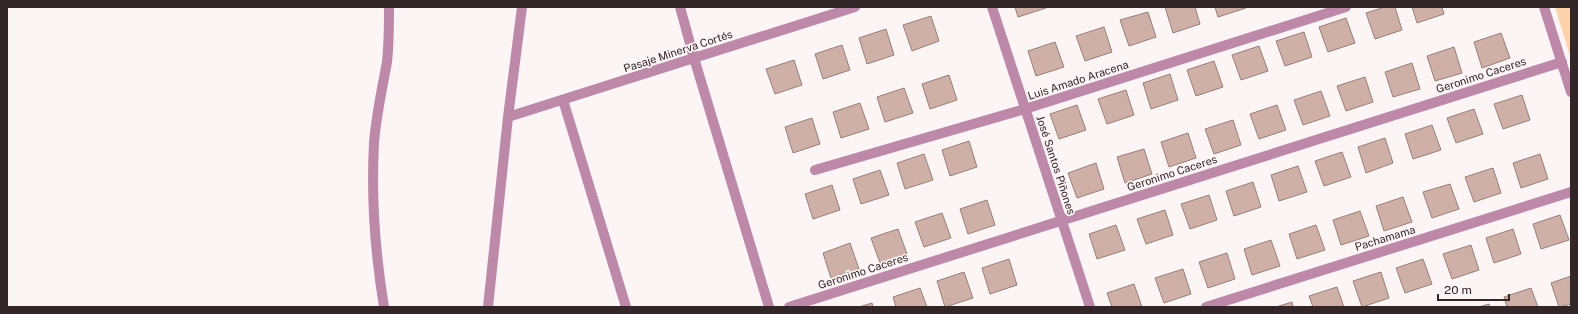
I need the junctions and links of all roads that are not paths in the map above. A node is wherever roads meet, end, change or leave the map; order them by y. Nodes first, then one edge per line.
1 (390, 7) edge
2 (522, 7) edge
3 (680, 7) edge
4 (855, 7) edge
5 (992, 7) edge
6 (1346, 7) edge
7 (1544, 7) edge
8 (694, 58) junction
9 (1562, 62) junction
10 (1571, 92) edge
11 (563, 100) junction
12 (1025, 109) junction
13 (508, 117) junction
14 (814, 170) dead end
15 (1571, 192) edge
16 (1062, 221) junction
17 (384, 307) edge
18 (488, 307) edge
19 (626, 307) edge
20 (769, 307) edge
21 (789, 307) edge
22 (1090, 307) edge
23 (1206, 307) edge

1 - 17 street
2 - 13 street
3 - 8 street
4 - 8 street, Pasaje Minerva Cortés
5 - 12 street, José Santos Piñones
6 - 12 street, Luis Amado Aracena
7 - 9 street
8 - 11 street, Pasaje Minerva Cortés
8 - 20 street
9 - 10 street
9 - 16 street, Geronimo Caceres
11 - 13 street, Pasaje Minerva Cortés
11 - 19 street
12 - 14 street, Luis Amado Aracena
12 - 16 street, José Santos Piñones
13 - 18 street
15 - 23 street, Pachamama
16 - 21 street, Geronimo Caceres
16 - 22 street, José Santos Piñones

